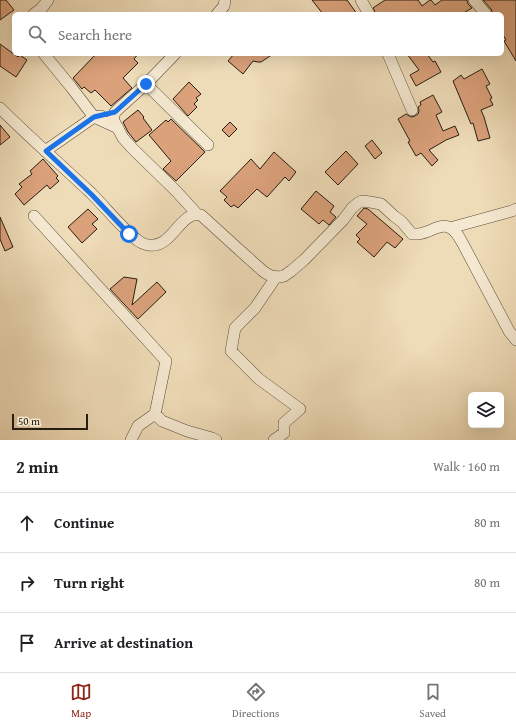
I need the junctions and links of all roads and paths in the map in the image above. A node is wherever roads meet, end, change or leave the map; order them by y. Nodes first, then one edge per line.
1 (48, 0) edge
2 (225, 0) edge
3 (361, 0) edge
4 (474, 0) edge
5 (37, 12) edge
6 (219, 12) edge
7 (368, 12) edge
8 (484, 12) edge
9 (46, 56) edge
10 (174, 56) edge
11 (389, 56) edge
12 (146, 84) junction
13 (0, 108) edge
14 (412, 110) dead end
15 (115, 112) junction
16 (94, 117) junction
17 (118, 128) junction
18 (208, 145) dead end
19 (46, 151) junction
20 (516, 209) edge
21 (197, 214) junction
22 (34, 216) dead end
23 (450, 228) junction
24 (276, 277) junction
25 (516, 340) edge
26 (155, 414) junction
27 (131, 440) edge
28 (216, 440) edge
29 (274, 440) edge

1 - 5 street
2 - 6 street
3 - 7 street
4 - 8 street
9 - 16 street
10 - 12 street
11 - 14 street
12 - 15 street
12 - 18 street
13 - 19 street
15 - 16 street
15 - 17 street
16 - 17 street
16 - 19 street
17 - 21 street
19 - 21 street
20 - 23 street
21 - 24 street
22 - 26 street
23 - 24 street
23 - 25 street
24 - 29 street
26 - 27 street
26 - 28 street

